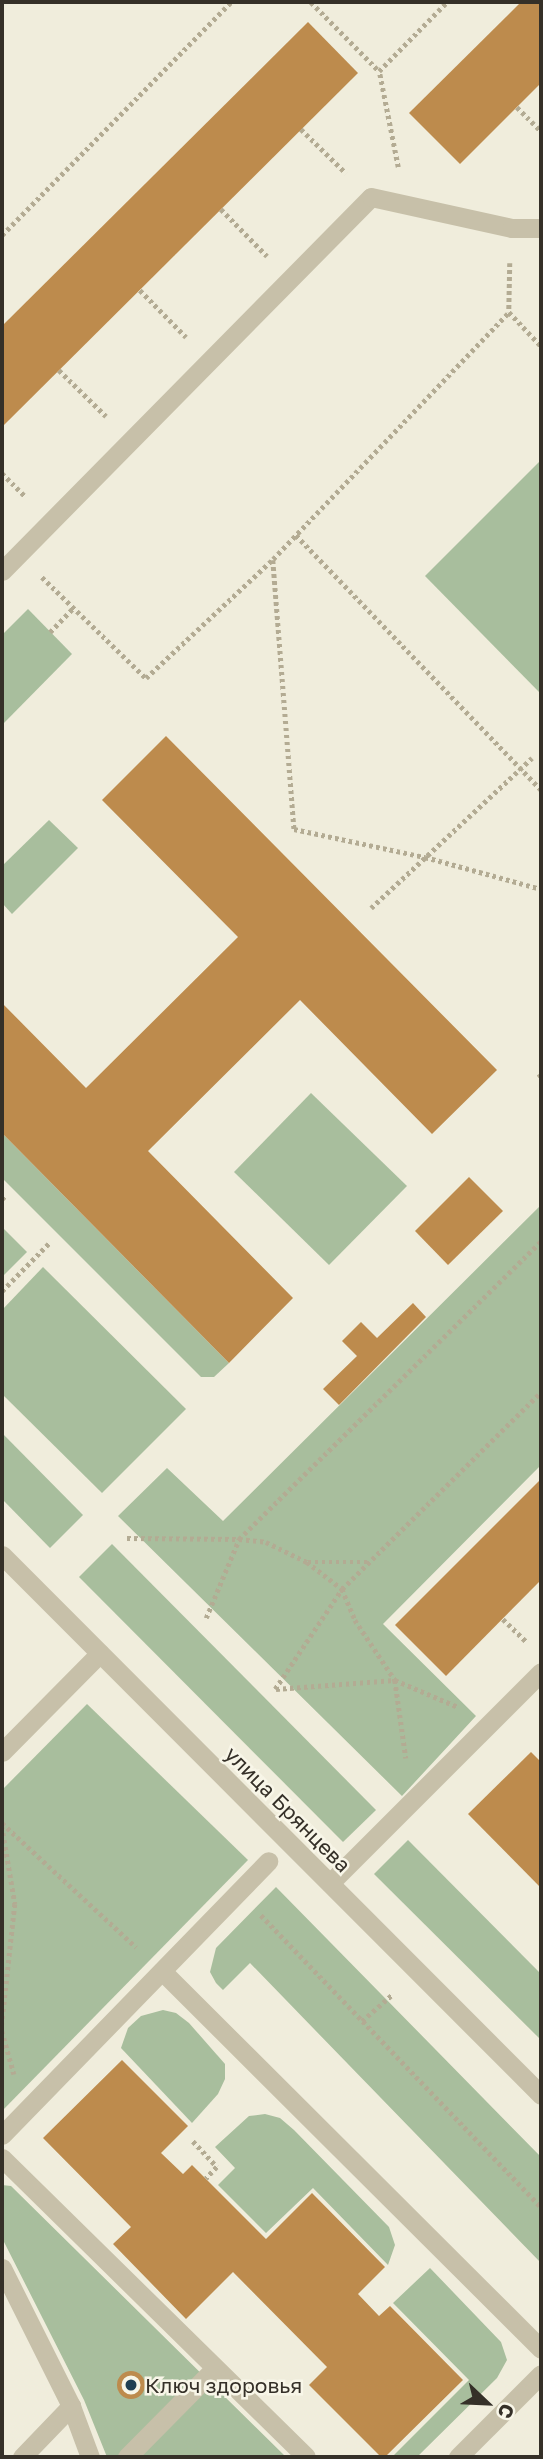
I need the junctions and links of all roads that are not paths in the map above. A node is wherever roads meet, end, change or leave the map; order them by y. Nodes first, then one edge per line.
1 (541, 228) edge
2 (2, 571) edge
3 (2, 1555) edge
4 (100, 1653) junction
5 (541, 1672) edge
6 (2, 1752) edge
7 (268, 1861) dead end
8 (330, 1883) junction
9 (162, 1971) junction
10 (541, 2095) edge
11 (2, 2135) edge
12 (2, 2158) edge
13 (2, 2268) edge
14 (541, 2349) edge
15 (215, 2368) junction
16 (541, 2374) edge
17 (71, 2406) junction
18 (22, 2457) edge
19 (90, 2457) edge
20 (127, 2457) edge
21 (306, 2457) edge
22 (458, 2457) edge

1 - 2 street
3 - 4 street, улица Брянцева
4 - 6 street
4 - 8 street, улица Брянцева
5 - 8 street
7 - 9 street
8 - 10 street, улица Брянцева
9 - 11 street
9 - 14 street
12 - 15 street
13 - 17 street
15 - 20 street
15 - 21 street
16 - 22 street
17 - 18 street
17 - 19 street

